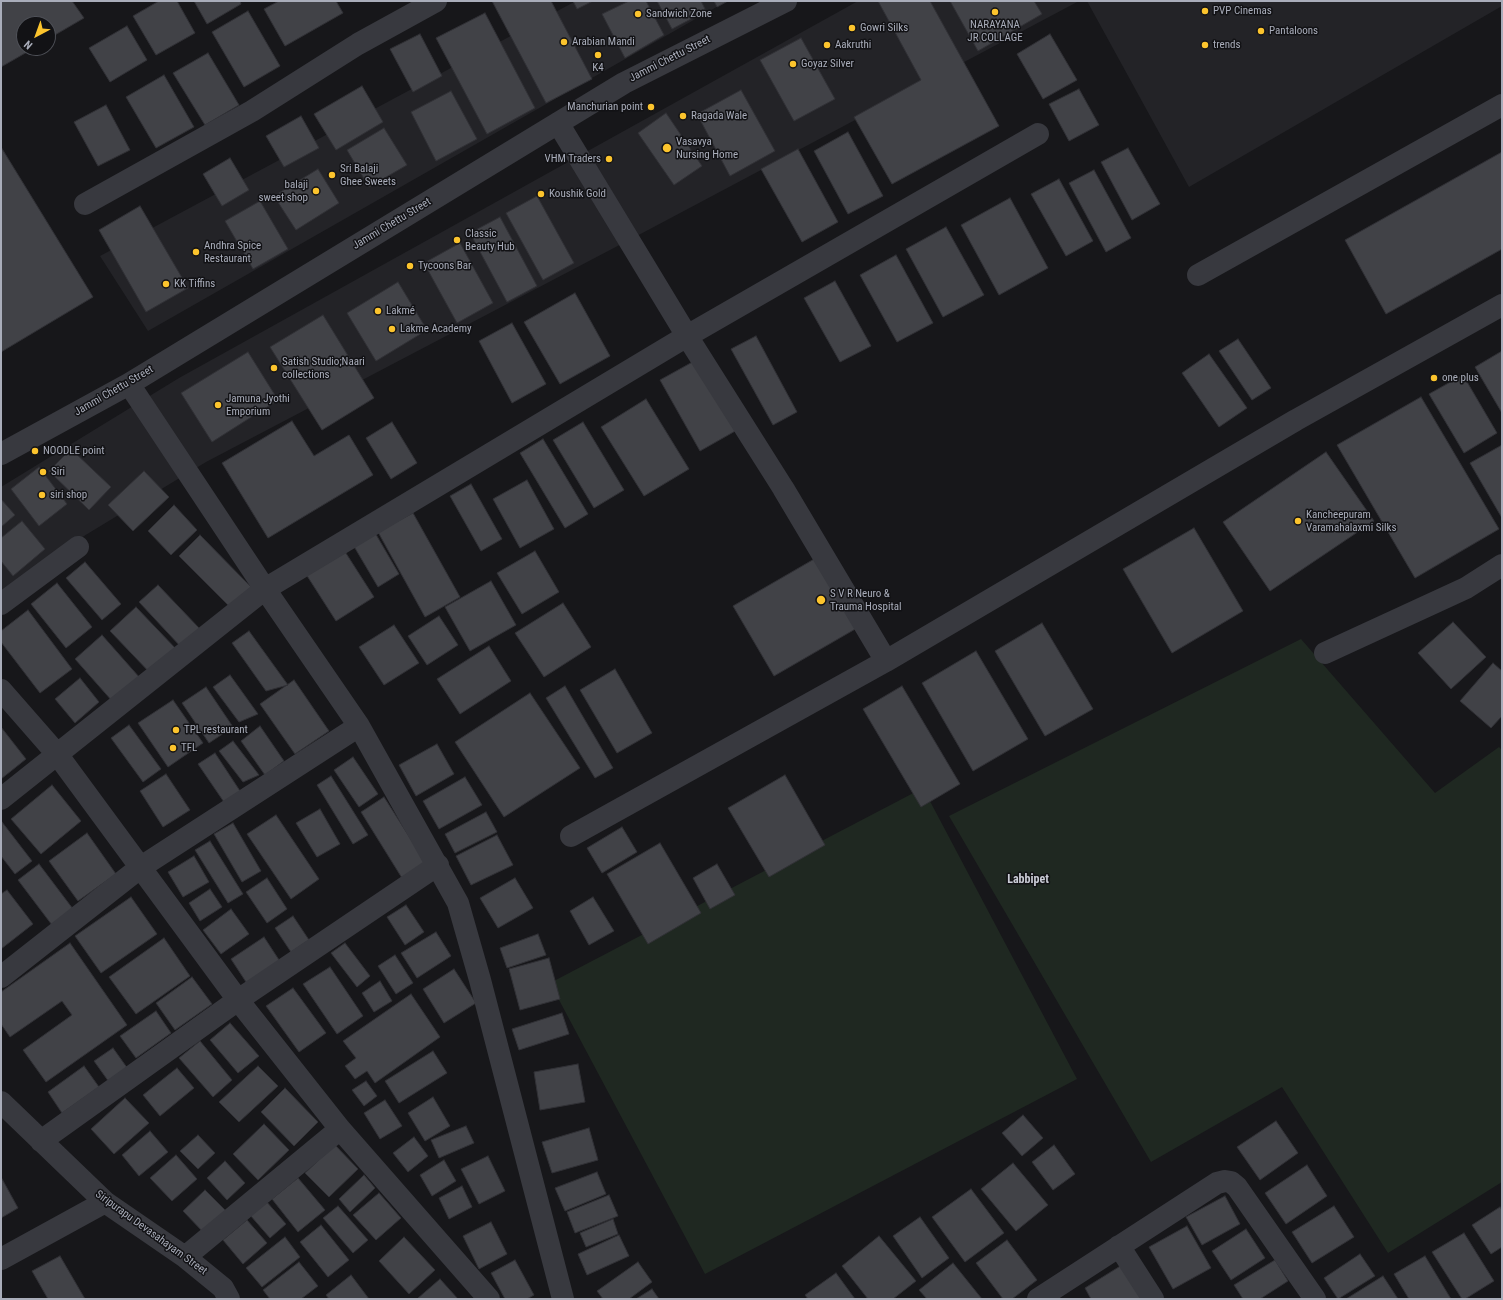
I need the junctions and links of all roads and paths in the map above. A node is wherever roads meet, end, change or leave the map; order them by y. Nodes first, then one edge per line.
1 (436, 1) edge
2 (786, 1) edge
3 (1502, 105) edge
4 (558, 123) junction
5 (1038, 134) dead end
6 (85, 204) dead end
7 (1198, 275) dead end
8 (1502, 305) edge
9 (688, 336) junction
10 (129, 384) junction
11 (1, 454) edge
12 (78, 547) dead end
13 (1502, 565) edge
14 (265, 589) junction
15 (1, 604) edge
16 (1325, 653) dead end
17 (886, 661) junction
18 (1, 690) edge
19 (359, 726) junction
20 (57, 754) junction
21 (1, 799) edge
22 (571, 836) dead end
23 (438, 865) junction
24 (141, 867) junction
25 (1, 977) edge
26 (238, 1000) junction
27 (1, 1102) edge
28 (340, 1129) junction
29 (41, 1141) junction
30 (105, 1202) junction
31 (1119, 1246) junction
32 (185, 1257) junction
33 (1, 1259) edge
34 (229, 1299) edge
35 (489, 1299) edge
36 (563, 1299) edge
37 (1038, 1299) edge
38 (1152, 1299) edge
39 (1315, 1299) edge

1 - 6 street
2 - 4 street, Jammi Chettu Street
3 - 7 street
4 - 9 street
4 - 10 street, Jammi Chettu Street
5 - 9 street
8 - 17 street
9 - 14 street
9 - 17 street
10 - 11 street, Jammi Chettu Street
10 - 14 street
12 - 15 street
13 - 16 street
14 - 19 street
14 - 20 street
17 - 22 street
18 - 20 street
19 - 23 street
19 - 24 street
20 - 21 street
20 - 24 street
23 - 26 street
23 - 36 street
24 - 25 street
24 - 26 street
26 - 28 street
26 - 29 street
27 - 29 street, Siripurapu Devasahayam Street
28 - 32 street
28 - 35 street
29 - 30 street, Siripurapu Devasahayam Street
30 - 32 street, Siripurapu Devasahayam Street
30 - 33 street
31 - 37 street
31 - 38 street
31 - 39 street
32 - 34 street, Siripurapu Devasahayam Street

